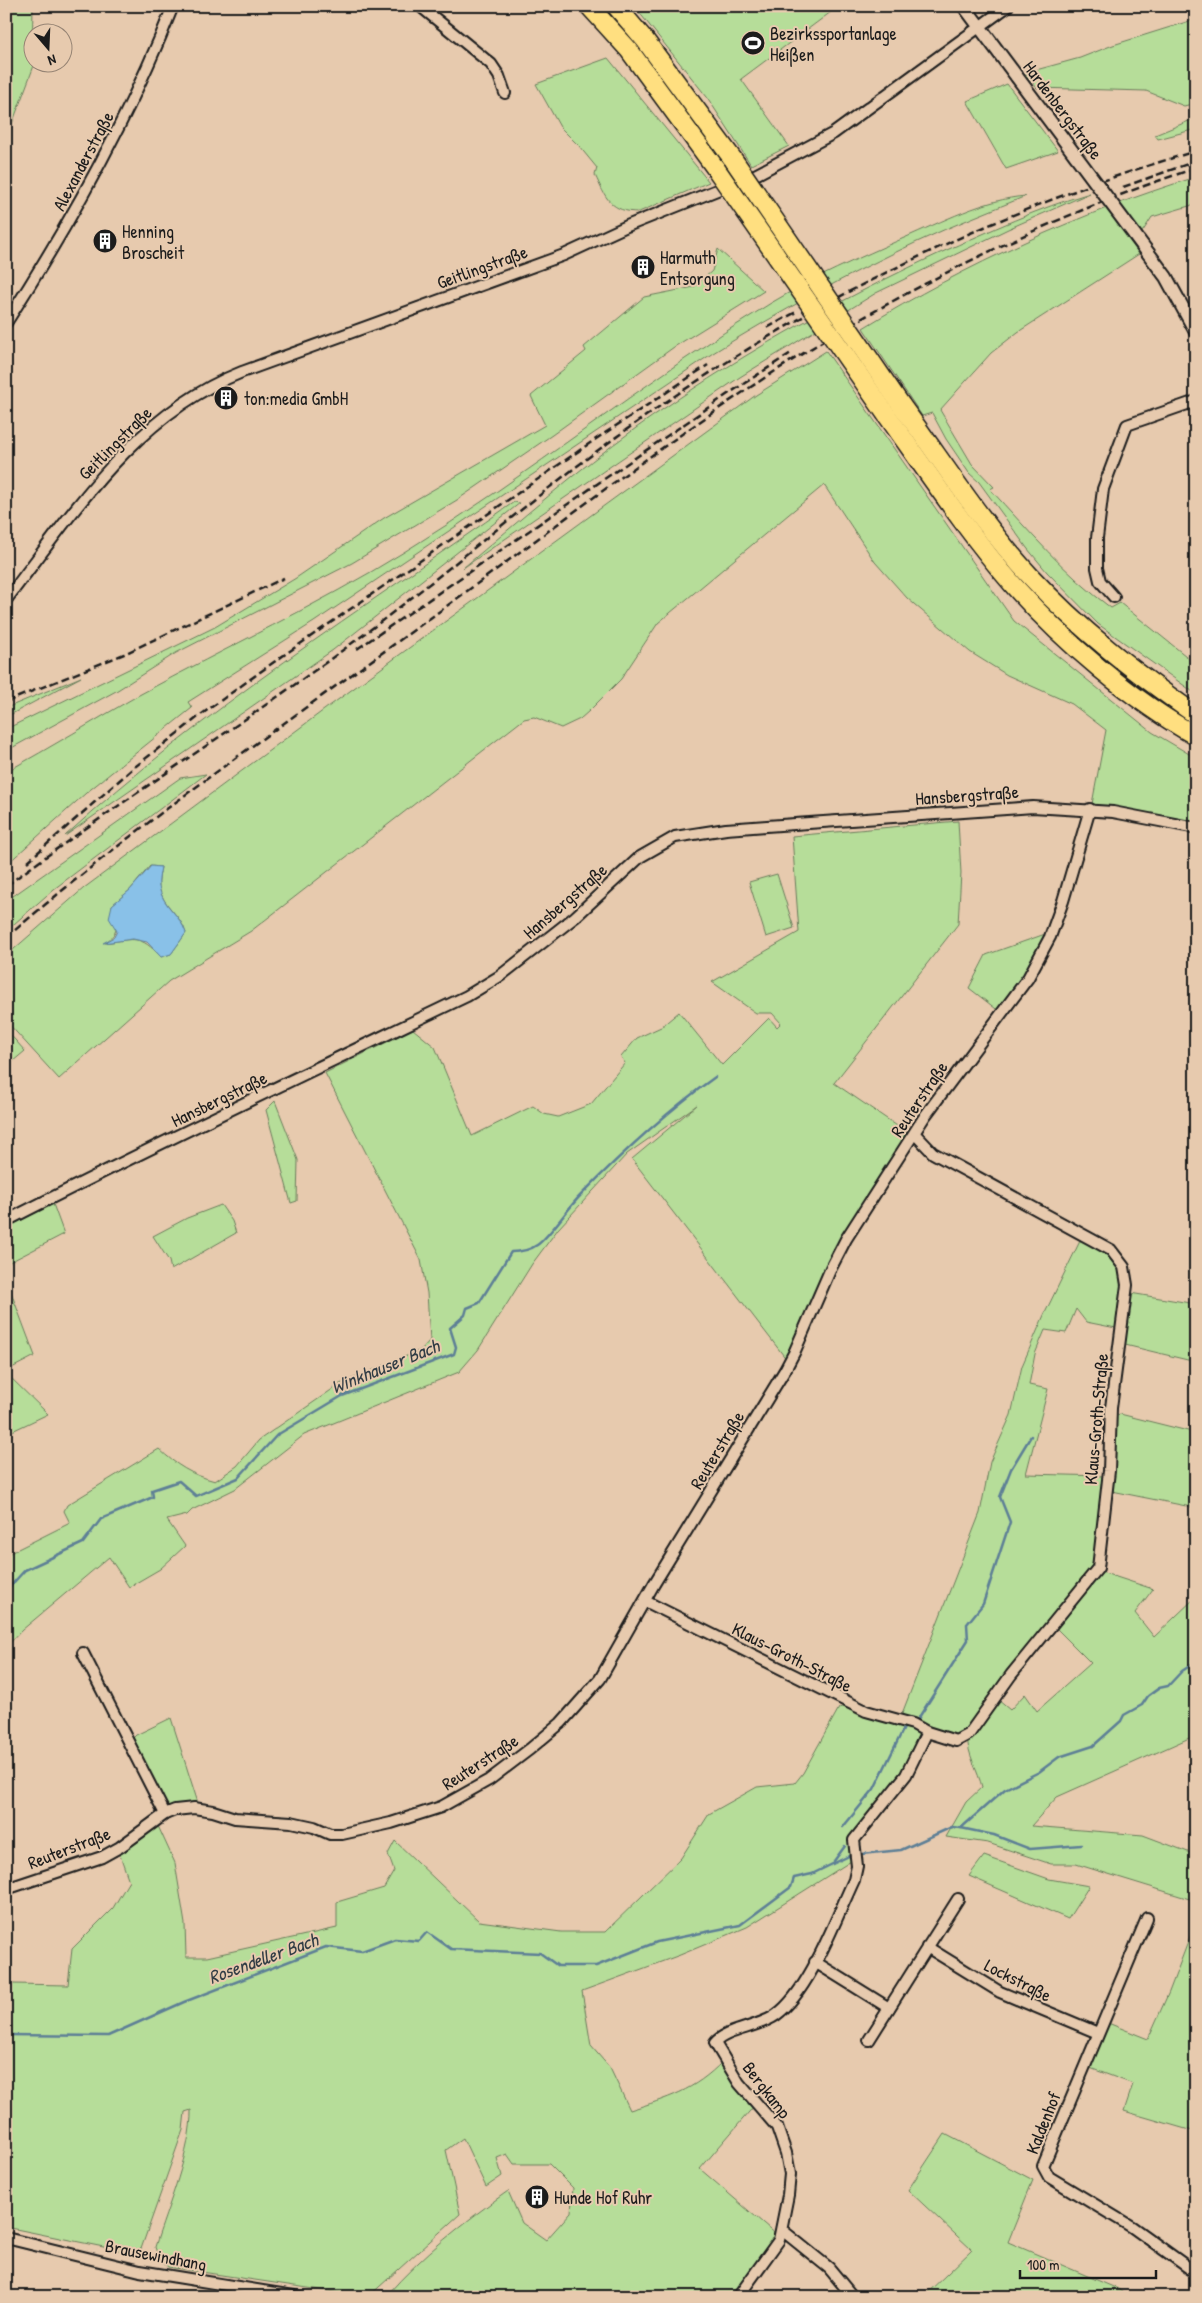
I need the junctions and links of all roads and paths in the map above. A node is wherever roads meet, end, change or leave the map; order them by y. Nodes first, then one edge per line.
1 (173, 6) edge
2 (420, 6) edge
3 (589, 6) edge
4 (616, 6) edge
5 (964, 6) edge
6 (1008, 6) edge
7 (980, 26) junction
8 (505, 93) dead end
9 (6, 323) edge
10 (1196, 332) edge
11 (1196, 401) edge
12 (894, 409) junction
13 (1114, 597) dead end
14 (6, 600) edge
15 (1196, 714) edge
16 (1196, 736) edge
17 (1090, 810) junction
18 (1196, 828) edge
19 (915, 1134) junction
20 (6, 1221) edge
21 (645, 1602) junction
22 (83, 1653) dead end
23 (927, 1732) junction
24 (165, 1814) junction
25 (6, 1889) edge
26 (958, 1899) dead end
27 (1146, 1918) dead end
28 (927, 1947) junction
29 (815, 1962) junction
30 (889, 2008) junction
31 (1098, 2033) junction
32 (869, 2040) dead end
33 (782, 2230) junction
34 (6, 2238) edge
35 (1196, 2273) edge
36 (300, 2297) edge
37 (738, 2297) edge
38 (853, 2297) edge

1 - 9 street, Alexanderstraße
2 - 8 street
3 - 12 highway, bridge
4 - 12 highway, bridge
5 - 7 street, Hardenbergstraße
6 - 7 street, Geitlingstraße
7 - 10 street, Hardenbergstraße, bridge
7 - 14 street, Geitlingstraße
11 - 13 street
12 - 15 highway
12 - 16 highway
17 - 18 street, Hansbergstraße
17 - 19 street, Reuterstraße
17 - 20 street, Hansbergstraße
19 - 21 street, Reuterstraße
19 - 23 street, Klaus-Groth-Straße
21 - 23 street, Klaus-Groth-Straße
21 - 24 street, Reuterstraße
22 - 24 street
23 - 29 street, Bergkamp
24 - 25 street, Reuterstraße
26 - 28 street
27 - 31 street, Kaldenhof
28 - 30 street
28 - 31 street, Lockstraße
29 - 30 street
29 - 33 street, Bergkamp
30 - 32 street
31 - 35 street, Kaldenhof
33 - 37 street, Bergkamp
33 - 38 street
34 - 36 street, Brausewindhang

